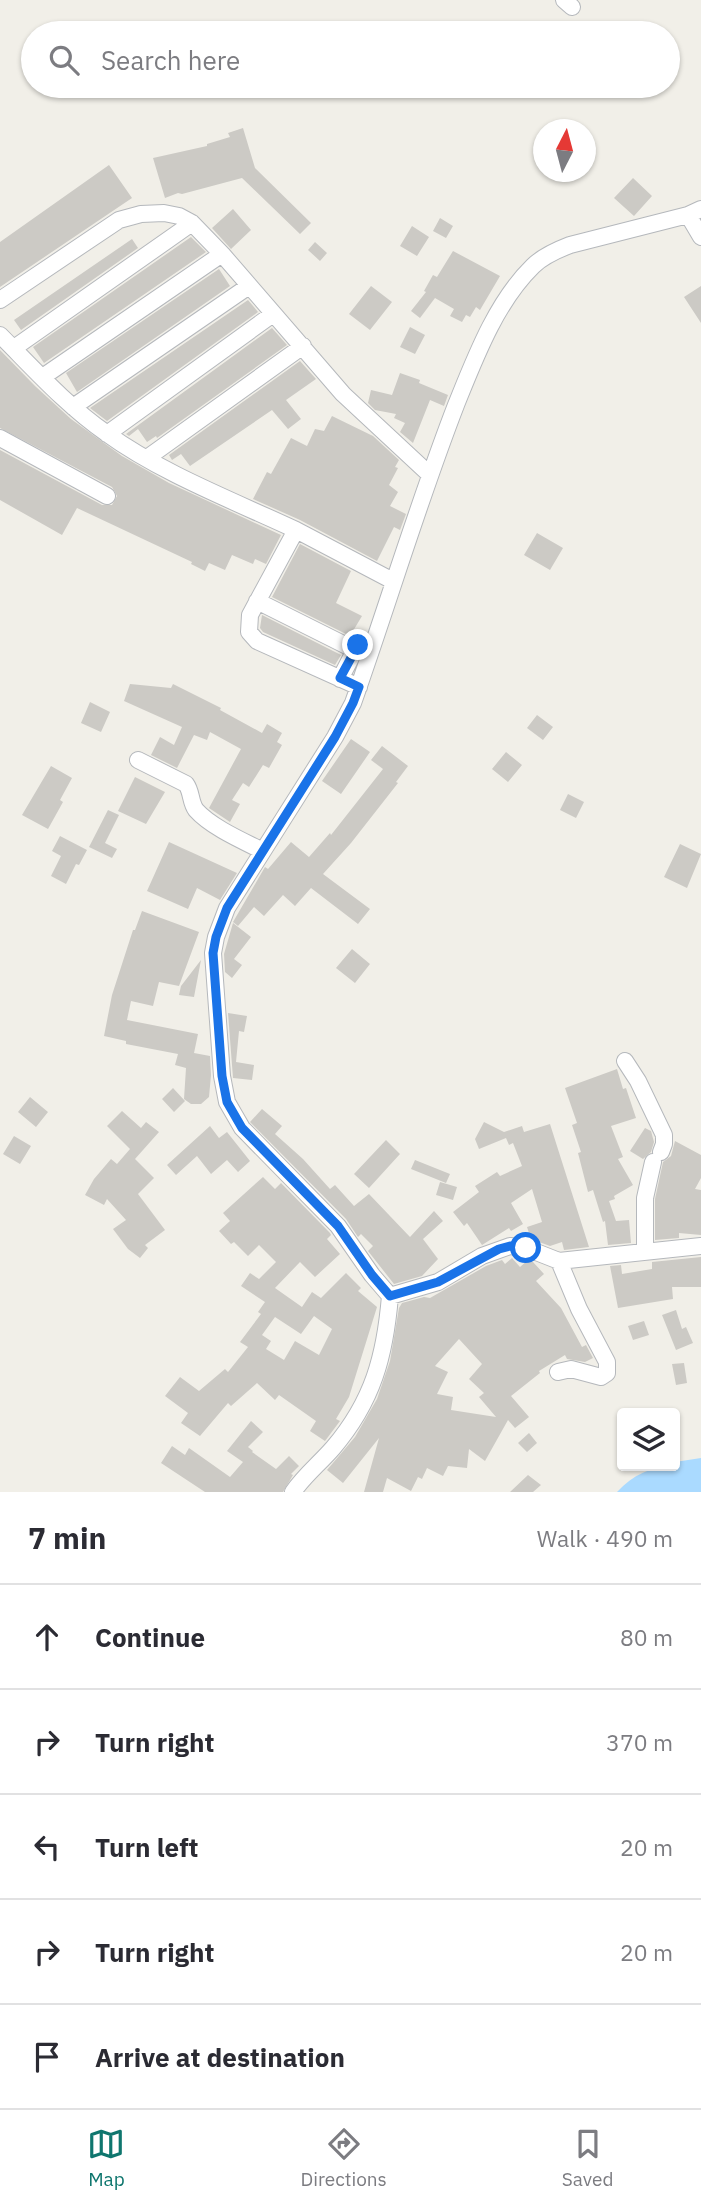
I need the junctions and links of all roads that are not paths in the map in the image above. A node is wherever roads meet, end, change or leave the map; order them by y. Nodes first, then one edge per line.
1 (695, 212) edge
2 (192, 223) junction
3 (701, 237) edge
4 (222, 254) junction
5 (249, 286) junction
6 (0, 300) edge
7 (273, 314) junction
8 (0, 335) edge
9 (303, 346) junction
10 (14, 348) junction
11 (44, 376) junction
12 (73, 407) junction
13 (107, 434) junction
14 (0, 438) edge
15 (147, 458) junction
16 (429, 474) junction
17 (107, 496) dead end
18 (296, 530) junction
19 (393, 581) junction
20 (257, 601) junction
21 (375, 636) junction
22 (355, 650) junction
23 (340, 678) junction
24 (359, 687) junction
25 (138, 760) dead end
26 (263, 851) junction
27 (625, 1061) dead end
28 (701, 1246) edge
29 (645, 1252) junction
30 (559, 1261) junction
31 (390, 1296) junction
32 (558, 1372) dead end
33 (293, 1492) edge

1 - 3 street
1 - 16 street
2 - 4 street
2 - 6 street
2 - 10 street
4 - 5 street
4 - 11 street
5 - 7 street
5 - 12 street
7 - 9 street
7 - 13 street
8 - 10 street
9 - 15 street
9 - 16 street
10 - 11 street
11 - 12 street
12 - 13 street
13 - 15 street
14 - 17 street
15 - 18 street
16 - 19 street
18 - 19 street
18 - 20 street
19 - 21 street
20 - 22 street
20 - 23 street
21 - 22 street
21 - 24 street
22 - 23 street
23 - 24 street
24 - 26 street
25 - 26 street
26 - 31 street
27 - 29 street
28 - 29 street
29 - 30 street
30 - 31 street
30 - 32 street
31 - 33 street

